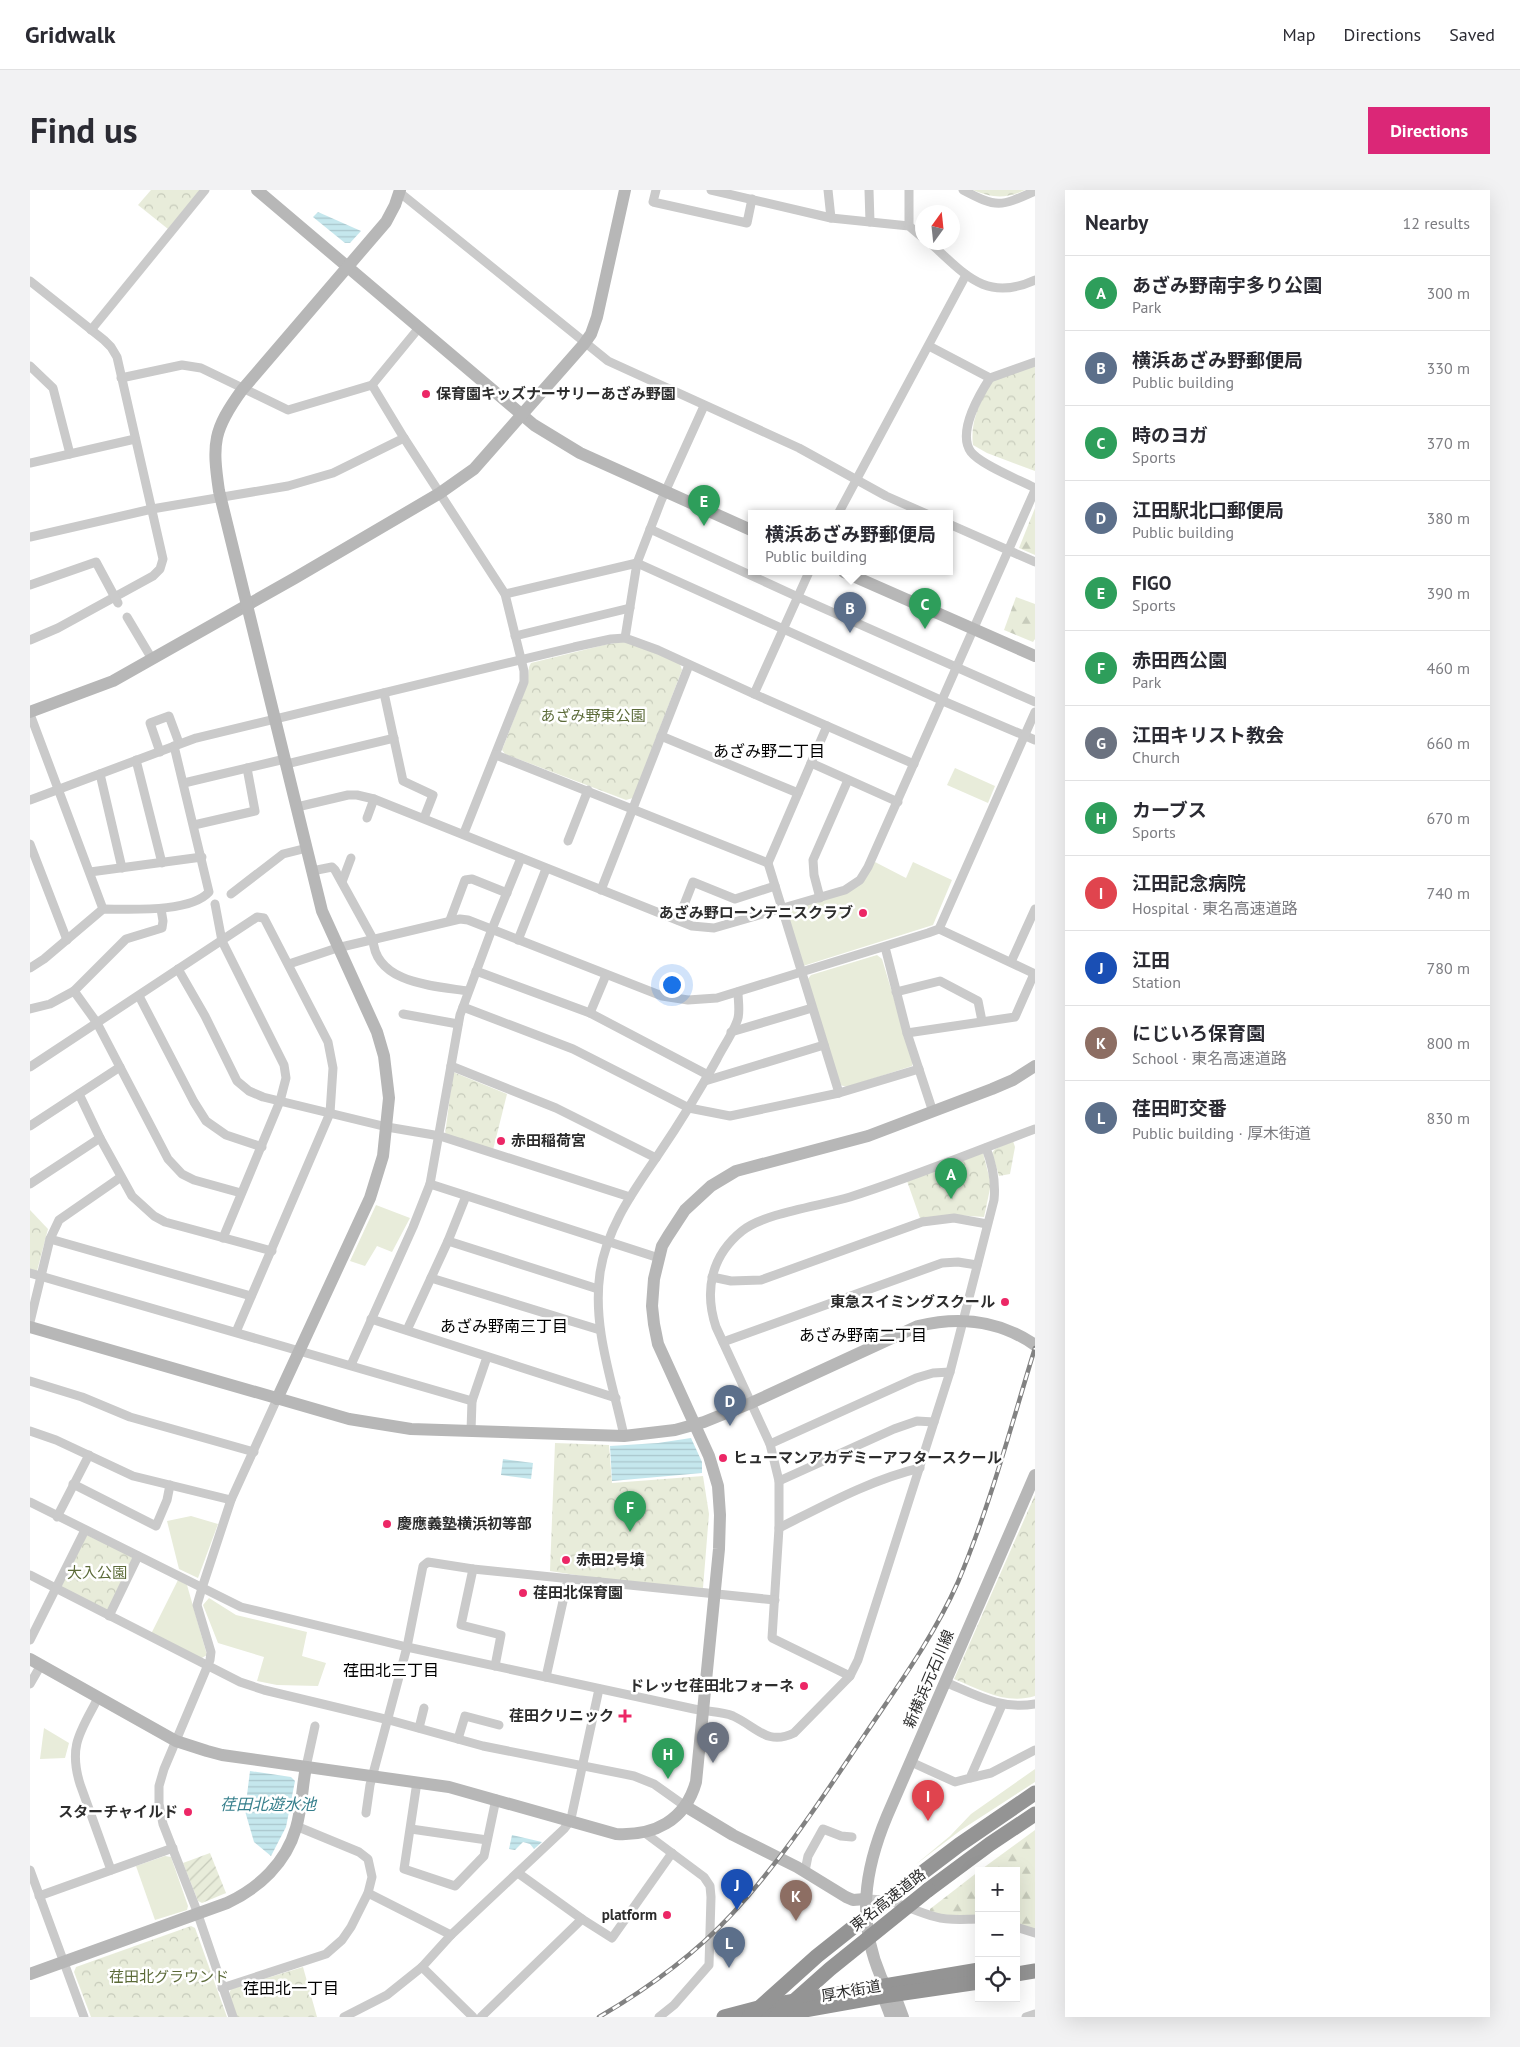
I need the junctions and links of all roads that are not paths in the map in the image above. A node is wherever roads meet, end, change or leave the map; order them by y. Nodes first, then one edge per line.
1 (205, 190) edge
2 (257, 190) edge
3 (625, 190) edge
4 (656, 190) edge
5 (711, 190) edge
6 (828, 190) edge
7 (869, 190) edge
8 (909, 190) edge
9 (963, 190) edge
10 (399, 191) edge
11 (1035, 191) edge
12 (752, 200) junction
13 (831, 218) junction
14 (870, 222) junction
15 (909, 226) junction
16 (915, 231) edge
17 (938, 250) edge
18 (346, 267) junction
19 (966, 275) junction
20 (1035, 280) edge
21 (30, 281) edge
22 (418, 329) junction
23 (91, 330) junction
24 (584, 344) junction
25 (929, 346) junction
26 (1035, 362) edge
27 (30, 366) edge
28 (121, 378) junction
29 (990, 378) junction
30 (372, 385) junction
31 (242, 390) junction
32 (704, 406) junction
33 (522, 416) junction
34 (404, 438) junction
35 (135, 439) junction
36 (70, 454) junction
37 (30, 463) edge
38 (857, 480) junction
39 (1035, 489) edge
40 (665, 492) junction
41 (440, 493) junction
42 (220, 498) junction
43 (152, 509) junction
44 (840, 510) edge
45 (918, 510) edge
46 (953, 526) edge
47 (650, 529) junction
48 (748, 529) edge
49 (30, 537) edge
50 (1008, 551) junction
51 (1035, 562) edge
52 (637, 563) junction
53 (748, 574) edge
54 (750, 575) edge
55 (808, 575) edge
56 (851, 575) edge
57 (30, 584) edge
58 (505, 594) junction
59 (798, 597) junction
60 (117, 600) junction
61 (247, 605) junction
62 (630, 608) junction
63 (127, 617) dead end
64 (974, 628) junction
65 (783, 629) junction
66 (515, 636) junction
67 (625, 638) junction
68 (30, 640) edge
69 (1035, 656) edge
70 (152, 658) junction
71 (521, 660) junction
72 (689, 665) junction
73 (958, 668) junction
74 (384, 693) junction
75 (754, 694) junction
76 (943, 700) junction
77 (1035, 702) edge
78 (1035, 712) edge
79 (30, 713) edge
80 (275, 720) junction
81 (827, 726) junction
82 (661, 736) junction
83 (1024, 736) junction
84 (394, 738) junction
85 (1035, 740) edge
86 (177, 745) junction
87 (160, 752) junction
88 (496, 755) junction
89 (136, 760) junction
90 (286, 762) junction
91 (811, 763) junction
92 (914, 764) junction
93 (247, 768) junction
94 (100, 774) junction
95 (848, 780) junction
96 (184, 783) junction
97 (58, 789) junction
98 (588, 790) junction
99 (798, 793) junction
100 (374, 799) junction
101 (30, 800) edge
102 (898, 802) junction
103 (297, 807) junction
104 (632, 810) junction
105 (366, 818) dead end
106 (424, 818) junction
107 (194, 825) junction
108 (464, 833) junction
109 (568, 841) dead end
110 (30, 844) edge
111 (307, 848) junction
112 (202, 857) junction
113 (351, 858) dead end
114 (521, 858) junction
115 (162, 863) junction
116 (768, 863) junction
117 (122, 868) junction
118 (546, 868) junction
119 (312, 871) junction
120 (90, 872) junction
121 (342, 882) junction
122 (776, 886) junction
123 (601, 890) junction
124 (507, 892) junction
125 (231, 894) dead end
126 (820, 898) junction
127 (215, 904) dead end
128 (103, 909) junction
129 (161, 909) junction
130 (1035, 909) edge
131 (782, 910) junction
132 (450, 920) junction
133 (678, 920) junction
134 (492, 929) junction
135 (939, 929) junction
136 (373, 939) junction
137 (67, 940) junction
138 (518, 940) junction
139 (222, 941) junction
140 (885, 947) junction
141 (337, 948) junction
142 (1011, 962) junction
143 (289, 964) junction
144 (30, 968) edge
145 (178, 969) junction
146 (476, 971) junction
147 (802, 972) junction
148 (1035, 974) edge
149 (606, 975) junction
150 (74, 991) junction
151 (468, 991) junction
152 (738, 992) junction
153 (896, 992) junction
154 (139, 996) junction
155 (463, 1007) junction
156 (812, 1008) junction
157 (30, 1009) edge
158 (590, 1013) junction
159 (403, 1014) dead end
160 (982, 1022) junction
161 (98, 1023) junction
162 (458, 1024) junction
163 (731, 1032) junction
164 (907, 1033) junction
165 (824, 1045) junction
166 (451, 1066) junction
167 (1035, 1066) edge
168 (30, 1067) edge
169 (120, 1067) junction
170 (919, 1069) junction
171 (707, 1078) junction
172 (839, 1093) junction
173 (79, 1094) junction
174 (280, 1101) junction
175 (689, 1108) junction
176 (933, 1112) junction
177 (330, 1113) junction
178 (30, 1126) edge
179 (387, 1127) junction
180 (1035, 1129) edge
181 (440, 1136) junction
182 (100, 1138) junction
183 (262, 1147) junction
184 (986, 1148) junction
185 (656, 1158) junction
186 (121, 1177) junction
187 (30, 1184) edge
188 (430, 1184) junction
189 (241, 1193) junction
190 (466, 1196) junction
191 (630, 1197) junction
192 (987, 1224) junction
193 (222, 1238) junction
194 (50, 1239) junction
195 (608, 1240) junction
196 (448, 1241) junction
197 (272, 1251) junction
198 (659, 1258) junction
199 (977, 1265) junction
200 (30, 1273) edge
201 (42, 1276) junction
202 (712, 1277) junction
203 (431, 1278) junction
204 (598, 1288) junction
205 (252, 1296) junction
206 (371, 1319) junction
207 (963, 1320) junction
208 (30, 1322) edge
209 (30, 1327) edge
210 (407, 1330) junction
211 (600, 1330) junction
212 (236, 1332) junction
213 (723, 1342) junction
214 (1035, 1345) edge
215 (300, 1350) junction
216 (487, 1356) junction
217 (350, 1365) junction
218 (950, 1372) junction
219 (30, 1381) edge
220 (277, 1398) junction
221 (616, 1398) junction
222 (472, 1401) junction
223 (751, 1403) junction
224 (934, 1422) junction
225 (694, 1426) junction
226 (30, 1431) edge
227 (471, 1431) junction
228 (624, 1436) junction
229 (770, 1444) junction
230 (254, 1452) junction
231 (89, 1455) junction
232 (920, 1468) junction
233 (1034, 1479) edge
234 (779, 1481) junction
235 (73, 1484) junction
236 (170, 1485) junction
237 (231, 1500) junction
238 (30, 1502) edge
239 (57, 1517) junction
240 (779, 1528) junction
241 (85, 1530) junction
242 (138, 1556) junction
243 (473, 1569) junction
244 (30, 1575) edge
245 (568, 1579) junction
246 (202, 1588) junction
247 (57, 1589) junction
248 (714, 1594) junction
249 (775, 1600) junction
250 (109, 1616) junction
251 (30, 1640) edge
252 (407, 1647) junction
253 (35, 1662) edge
254 (494, 1666) junction
255 (208, 1667) junction
256 (850, 1676) junction
257 (546, 1677) junction
258 (945, 1682) junction
259 (30, 1684) edge
260 (599, 1689) junction
261 (98, 1698) junction
262 (1035, 1704) edge
263 (1002, 1705) junction
264 (424, 1708) dead end
265 (703, 1711) junction
266 (389, 1720) junction
267 (499, 1725) dead end
268 (315, 1726) dead end
269 (419, 1728) junction
270 (458, 1739) junction
271 (176, 1741) junction
272 (1035, 1750) edge
273 (911, 1762) junction
274 (583, 1766) junction
275 (306, 1767) junction
276 (374, 1776) junction
277 (970, 1778) junction
278 (418, 1782) junction
279 (1035, 1793) edge
280 (496, 1799) junction
281 (685, 1806) junction
282 (366, 1813) dead end
283 (1035, 1814) edge
284 (570, 1821) junction
285 (296, 1826) junction
286 (411, 1829) junction
287 (645, 1833) junction
288 (852, 1837) dead end
289 (487, 1840) junction
290 (173, 1848) junction
291 (672, 1853) junction
292 (30, 1870) edge
293 (111, 1870) junction
294 (805, 1871) junction
295 (518, 1873) junction
296 (368, 1893) junction
297 (39, 1896) junction
298 (865, 1899) junction
299 (197, 1914) junction
300 (582, 1919) junction
301 (975, 1919) edge
302 (1020, 1928) edge
303 (1035, 1933) edge
304 (451, 1935) junction
305 (1035, 1960) edge
306 (64, 1962) junction
307 (1020, 1963) edge
308 (422, 1968) junction
309 (1035, 1970) edge
310 (975, 1971) edge
311 (1020, 1973) edge
312 (30, 1974) edge
313 (975, 1982) edge
314 (222, 1988) junction
315 (887, 1992) junction
316 (1035, 2014) edge
317 (84, 2017) edge
318 (233, 2017) edge
319 (344, 2017) edge
320 (473, 2017) edge
321 (481, 2017) edge
322 (659, 2017) edge
323 (724, 2017) edge
324 (749, 2017) edge
325 (766, 2017) edge
326 (776, 2017) edge
327 (891, 2017) edge
328 (903, 2017) edge
329 (1026, 2017) edge

1 - 23 street
2 - 18 street
3 - 24 street
4 - 12 street
5 - 12 street
6 - 13 street
7 - 14 street
8 - 15 street
9 - 11 street
10 - 18 street
10 - 24 street
12 - 13 street
13 - 14 street
14 - 15 street
15 - 16 street
17 - 19 street
18 - 22 street
18 - 31 street
19 - 20 street
19 - 25 street
21 - 23 street
22 - 30 street
22 - 33 street
23 - 28 street
24 - 32 street
24 - 33 street
25 - 29 street
25 - 38 street
26 - 29 street
27 - 36 street
28 - 31 street
28 - 35 street
29 - 39 street
30 - 31 street
30 - 34 street
31 - 42 street
32 - 38 street
32 - 40 street
33 - 40 street
33 - 41 street
34 - 41 street
34 - 42 street
35 - 36 street
35 - 43 street
36 - 37 street
38 - 44 street
38 - 45 street
39 - 50 street
40 - 47 street
40 - 48 street
41 - 58 street
41 - 61 street
42 - 43 street
42 - 61 street
43 - 49 street
43 - 60 street
46 - 50 street
47 - 52 street
47 - 53 street
50 - 51 street
50 - 64 street
52 - 58 street
52 - 62 street
52 - 65 street
54 - 59 street
55 - 59 street
56 - 64 street
57 - 60 street
58 - 66 street
59 - 65 street
59 - 73 street
60 - 68 street
61 - 70 street
61 - 80 street
62 - 66 street
62 - 67 street
63 - 70 street
64 - 69 street
64 - 73 street
65 - 75 street
65 - 76 street
66 - 71 street
67 - 71 street
67 - 72 street
70 - 79 street
71 - 74 street
71 - 88 street
72 - 75 street
72 - 82 street
73 - 76 street
73 - 77 street
74 - 80 street
74 - 84 street
75 - 81 street
76 - 83 street
76 - 92 street
78 - 83 street
79 - 97 street
80 - 86 street
80 - 90 street
81 - 91 street
81 - 92 street
82 - 99 street
82 - 104 street
83 - 85 street
83 - 135 street
84 - 90 street
84 - 106 street
86 - 87 street
86 - 87 street
86 - 96 street
87 - 89 street
88 - 98 street
88 - 108 street
89 - 94 street
89 - 115 street
90 - 93 street
90 - 103 street
91 - 95 street
91 - 99 street
92 - 102 street
93 - 96 street
93 - 107 street
94 - 97 street
94 - 117 street
95 - 102 street
95 - 126 street
96 - 107 street
97 - 101 street
97 - 120 street
98 - 104 street
98 - 109 street
99 - 116 street
100 - 103 street
100 - 105 street
100 - 106 street
102 - 126 street
103 - 111 street
104 - 116 street
104 - 123 street
106 - 108 street
107 - 112 street
108 - 114 street
110 - 137 street
111 - 119 street
111 - 125 street
112 - 115 street
112 - 129 street
113 - 121 street
114 - 118 street
114 - 124 street
115 - 117 street
116 - 122 street
117 - 120 street
118 - 123 street
118 - 138 street
119 - 121 street
119 - 141 street
120 - 128 street
121 - 136 street
122 - 131 street
122 - 133 street
123 - 133 street
124 - 132 street
124 - 134 street
126 - 131 street
127 - 139 street
128 - 129 street
128 - 137 street
129 - 150 street
130 - 142 street
131 - 133 street
131 - 147 street
132 - 134 street
132 - 136 street
134 - 138 street
134 - 146 street
135 - 140 street
135 - 142 street
136 - 141 street
136 - 151 street
137 - 144 street
138 - 149 street
139 - 143 street
139 - 145 street
139 - 174 street
140 - 147 street
140 - 153 street
141 - 143 street
141 - 179 street
142 - 148 street
143 - 177 street
145 - 154 street
145 - 174 street
146 - 151 street
146 - 158 street
147 - 152 street
147 - 156 street
148 - 160 street
149 - 152 street
149 - 158 street
150 - 157 street
150 - 161 street
151 - 155 street
152 - 163 street
153 - 160 street
153 - 164 street
154 - 161 street
154 - 183 street
155 - 162 street
155 - 175 street
156 - 163 street
156 - 165 street
158 - 171 street
159 - 162 street
160 - 164 street
161 - 168 street
161 - 169 street
162 - 166 street
163 - 171 street
164 - 170 street
165 - 171 street
165 - 172 street
166 - 181 street
166 - 185 street
167 - 176 street
169 - 173 street
169 - 189 street
170 - 172 street
170 - 176 street
171 - 175 street
172 - 175 street
173 - 178 street
173 - 182 street
174 - 177 street
174 - 183 street
175 - 185 street
176 - 198 street
177 - 179 street
177 - 197 street
179 - 181 street
179 - 215 street
180 - 184 street
181 - 188 street
181 - 191 street
182 - 186 street
182 - 187 street
183 - 189 street
184 - 192 street
184 - 202 street
185 - 191 street
186 - 193 street
186 - 194 street
188 - 190 street
188 - 206 street
189 - 193 street
190 - 195 street
190 - 196 street
191 - 195 street
192 - 199 street
192 - 202 street
193 - 197 street
194 - 201 street
194 - 205 street
195 - 198 street
195 - 204 street
196 - 203 street
196 - 204 street
197 - 205 street
198 - 225 street
199 - 207 street
199 - 213 street
200 - 201 street
201 - 208 street
201 - 212 street
202 - 213 street
203 - 210 street
203 - 211 street
204 - 211 street
205 - 212 street
206 - 210 street
206 - 217 street
207 - 214 street
207 - 218 street
207 - 223 street
209 - 220 street
210 - 216 street
211 - 221 street
212 - 215 street
213 - 223 street
215 - 217 street
215 - 220 street
216 - 221 street
216 - 222 street
217 - 222 street
218 - 224 street
218 - 229 street
219 - 230 street
220 - 227 street
220 - 230 street
221 - 228 street
222 - 227 street
223 - 225 street
223 - 229 street
224 - 232 street
224 - 234 street
225 - 228 street
225 - 248 street
226 - 231 street
227 - 228 street
229 - 234 street
230 - 237 street
231 - 235 street
231 - 236 street
232 - 240 street
232 - 256 street
233 - 258 street, 新横浜元石川線
234 - 240 street
235 - 236 street
235 - 239 street
236 - 237 street
237 - 246 street
238 - 239 street
239 - 241 street
240 - 249 street
241 - 242 street
241 - 247 street
242 - 246 street
242 - 250 street
243 - 245 street
243 - 252 street
243 - 254 street
244 - 247 street
245 - 248 street
245 - 257 street
246 - 252 street
246 - 255 street
247 - 250 street
247 - 251 street
248 - 249 street
248 - 265 street
249 - 256 street
250 - 255 street
252 - 254 street
252 - 266 street
253 - 259 street
253 - 261 street
254 - 257 street
255 - 266 street
255 - 271 street
256 - 265 street
257 - 260 street
258 - 263 street
258 - 273 street, 新横浜元石川線
260 - 265 street
260 - 274 street
261 - 271 street
261 - 293 street
262 - 263 street
263 - 277 street
264 - 269 street
265 - 281 street
266 - 269 street
266 - 276 street
267 - 270 street
268 - 275 street
269 - 270 street
270 - 274 street
271 - 275 street
271 - 290 street
272 - 277 street
273 - 277 street
273 - 298 street, 新横浜元石川線
274 - 281 street
274 - 284 street
275 - 276 street
275 - 285 street
276 - 278 street
276 - 282 street
278 - 280 street
278 - 286 street
279 - 324 highway, 東名高速道路, bridge
280 - 284 street
280 - 289 street
281 - 287 street
281 - 294 street
283 - 326 highway, 東名高速道路, bridge
284 - 287 street
284 - 295 street
285 - 296 street
285 - 299 street
286 - 289 street
286 - 289 street
287 - 291 street
288 - 294 street
290 - 293 street
290 - 299 street
291 - 300 street
291 - 322 street
292 - 297 street
293 - 297 street
294 - 298 street
295 - 300 street
295 - 304 street
296 - 304 street
296 - 314 street
297 - 306 street
298 - 301 street
298 - 315 street, 新横浜元石川線
299 - 306 street
299 - 314 street
300 - 321 street
302 - 303 street
304 - 308 street
305 - 307 highway
306 - 312 street
306 - 317 street
308 - 319 street
308 - 320 street
309 - 311 highway
310 - 315 highway, 厚木街道
313 - 315 highway, 厚木街道
314 - 318 street
315 - 323 highway, 厚木街道
315 - 325 highway, 厚木街道
315 - 327 street
315 - 328 street
316 - 329 street

